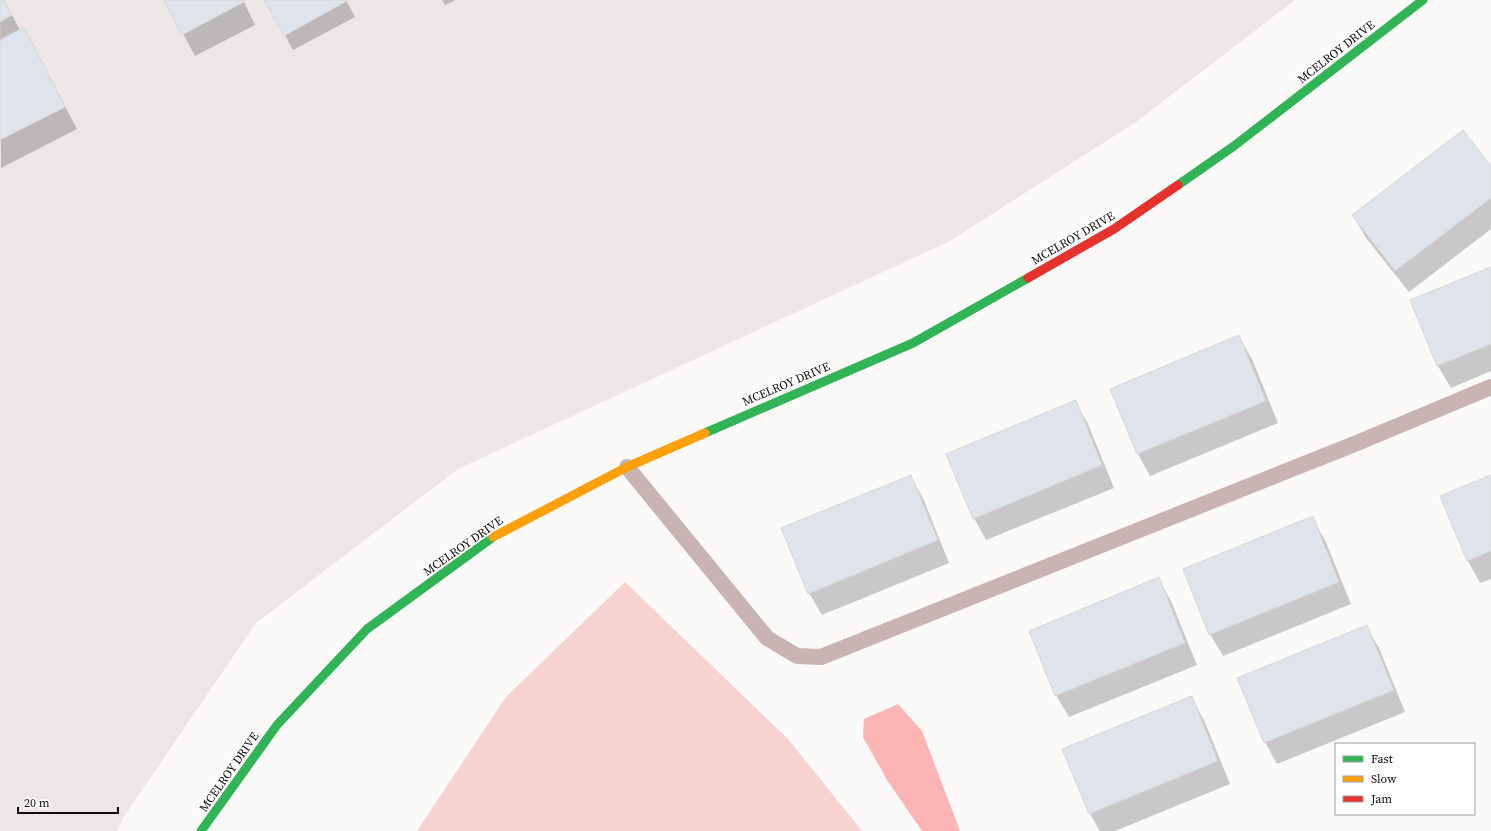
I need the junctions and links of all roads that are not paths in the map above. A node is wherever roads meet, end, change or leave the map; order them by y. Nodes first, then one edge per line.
1 (1423, 0) edge
2 (1491, 387) edge
3 (627, 467) junction
4 (201, 831) edge

1 - 3 street, MCELROY DRIVE
2 - 3 lane
3 - 4 street, MCELROY DRIVE

